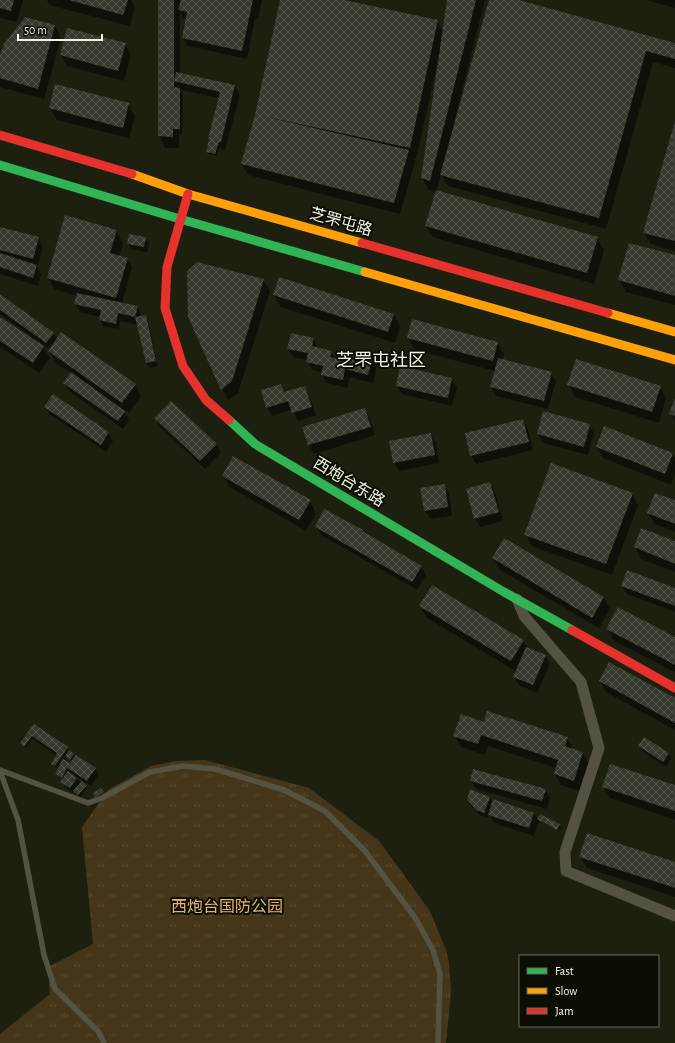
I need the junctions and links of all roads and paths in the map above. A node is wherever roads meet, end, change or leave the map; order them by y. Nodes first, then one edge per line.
1 (0, 135) edge
2 (0, 165) edge
3 (188, 194) junction
4 (180, 219) junction
5 (675, 332) edge
6 (675, 360) edge
7 (517, 599) junction
8 (675, 688) edge
9 (0, 771) edge
10 (675, 916) edge
11 (104, 1043) edge
12 (438, 1043) edge

1 - 3 main road, 芝罘屯路
2 - 4 main road
3 - 4 main road, 西炮台东路
3 - 5 main road, 芝罘屯路
4 - 6 main road
4 - 7 main road, 西炮台东路
7 - 8 main road, 西炮台东路
7 - 10 street
9 - 11 lane
9 - 12 lane

